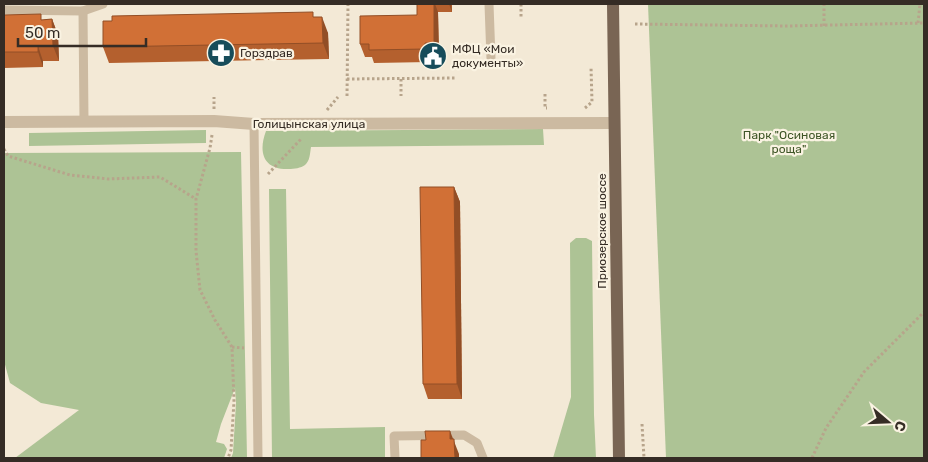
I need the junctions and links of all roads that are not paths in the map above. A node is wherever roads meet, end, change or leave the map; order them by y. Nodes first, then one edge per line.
1 (103, 4) edge
2 (489, 4) edge
3 (613, 4) edge
4 (59, 7) edge
5 (4, 10) edge
6 (83, 11) junction
7 (491, 59) dead end
8 (84, 121) junction
9 (4, 122) edge
10 (614, 123) junction
11 (254, 124) junction
12 (258, 458) edge
13 (394, 458) edge
14 (483, 458) edge
15 (619, 458) edge

1 - 6 lane
2 - 7 lane
3 - 10 main road, Приозерское шоссе
4 - 5 lane
4 - 6 lane
6 - 8 lane
8 - 9 street, Голицынская улица
8 - 11 street, Голицынская улица
10 - 11 street, Голицынская улица
10 - 15 main road, Приозерское шоссе
11 - 12 lane
13 - 14 lane

